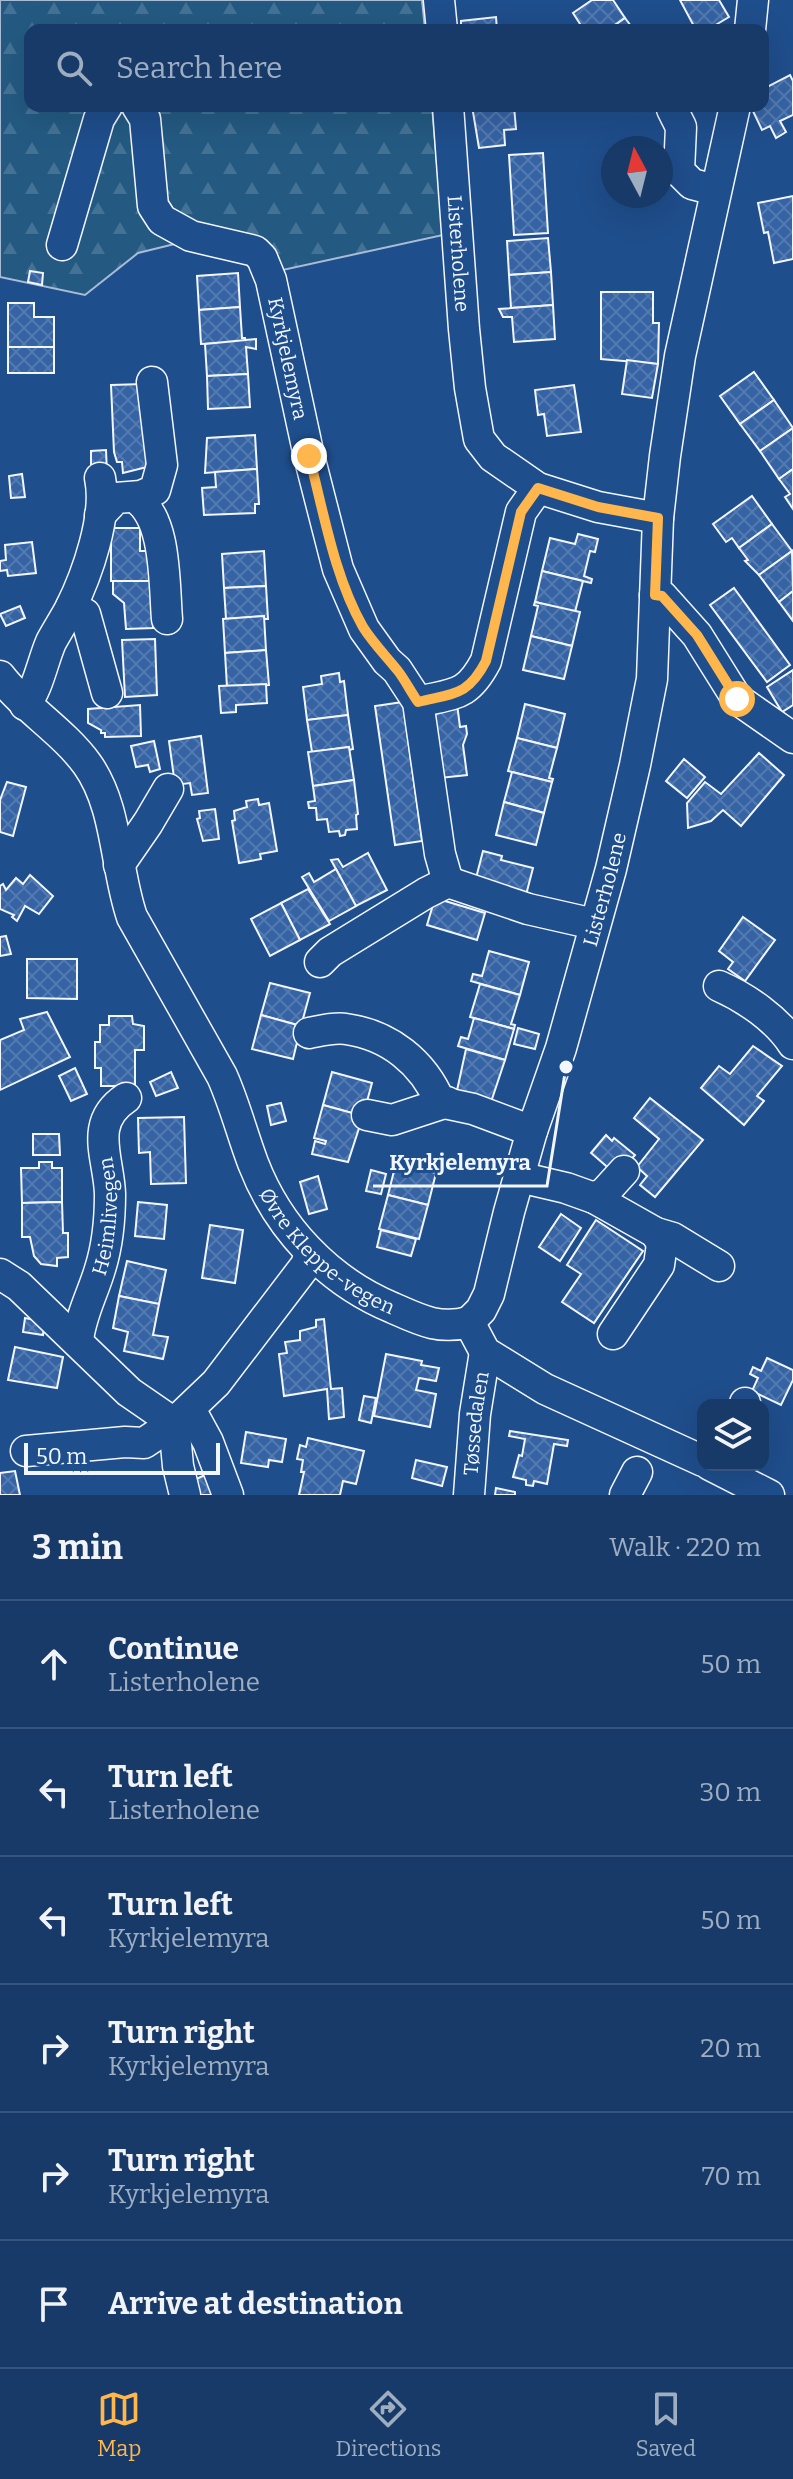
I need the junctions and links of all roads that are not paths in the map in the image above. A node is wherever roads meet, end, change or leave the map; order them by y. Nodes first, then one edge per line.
1 (753, 0) edge
2 (751, 24) edge
3 (103, 112) edge
4 (141, 112) edge
5 (448, 112) edge
6 (674, 112) edge
7 (734, 112) edge
8 (715, 190) junction
9 (62, 245) dead end
10 (152, 382) dead end
11 (100, 478) dead end
12 (538, 488) junction
13 (134, 497) junction
14 (100, 515) junction
15 (658, 518) junction
16 (655, 595) junction
17 (71, 607) junction
18 (167, 619) dead end
19 (0, 676) edge
20 (107, 693) dead end
21 (418, 702) junction
22 (25, 705) junction
23 (793, 738) edge
24 (168, 789) dead end
25 (119, 865) junction
26 (448, 882) junction
27 (594, 924) junction
28 (320, 962) dead end
29 (719, 986) dead end
30 (309, 1033) dead end
31 (793, 1044) edge
32 (126, 1098) dead end
33 (447, 1102) junction
34 (367, 1115) dead end
35 (532, 1131) junction
36 (624, 1171) dead end
37 (519, 1177) junction
38 (594, 1198) junction
39 (656, 1233) junction
40 (310, 1253) junction
41 (719, 1266) dead end
42 (0, 1274) edge
43 (469, 1322) junction
44 (613, 1334) dead end
45 (78, 1340) junction
46 (485, 1352) junction
47 (182, 1416) junction
48 (26, 1451) dead end
49 (697, 1458) edge
50 (728, 1471) edge
51 (185, 1495) edge
52 (228, 1495) edge
53 (469, 1495) edge
54 (769, 1495) edge

1 - 2 street
3 - 9 street
4 - 21 street, Kyrkjelemyra
5 - 12 street, Listerholene
6 - 8 street
7 - 8 street, Listerholene
8 - 15 street, Listerholene
10 - 13 street
11 - 14 street
12 - 15 street, Listerholene
12 - 21 street
13 - 14 street
13 - 18 street
14 - 17 street
15 - 16 street, Listerholene
16 - 23 street
16 - 27 street, Listerholene
17 - 20 street
17 - 22 street
19 - 22 street, Øvre Kleppe-vegen
21 - 26 street, Kyrkjelemyra
22 - 25 street, Øvre Kleppe-vegen
24 - 25 street
25 - 40 street, Øvre Kleppe-vegen
26 - 27 street
26 - 28 street
27 - 35 street, Listerholene
29 - 31 street
30 - 33 street
32 - 45 street, Heimlivegen
33 - 34 street
33 - 35 street
35 - 37 street, Listerholene
36 - 38 street
37 - 38 street
37 - 43 street, Listerholene
38 - 39 street
39 - 41 street
39 - 44 street
40 - 43 street, Øvre Kleppe-vegen
40 - 47 street
42 - 45 street
43 - 46 street
45 - 47 street
46 - 49 street
46 - 53 street, Tøssedalen
47 - 48 street
47 - 51 street
47 - 52 street
50 - 54 street

